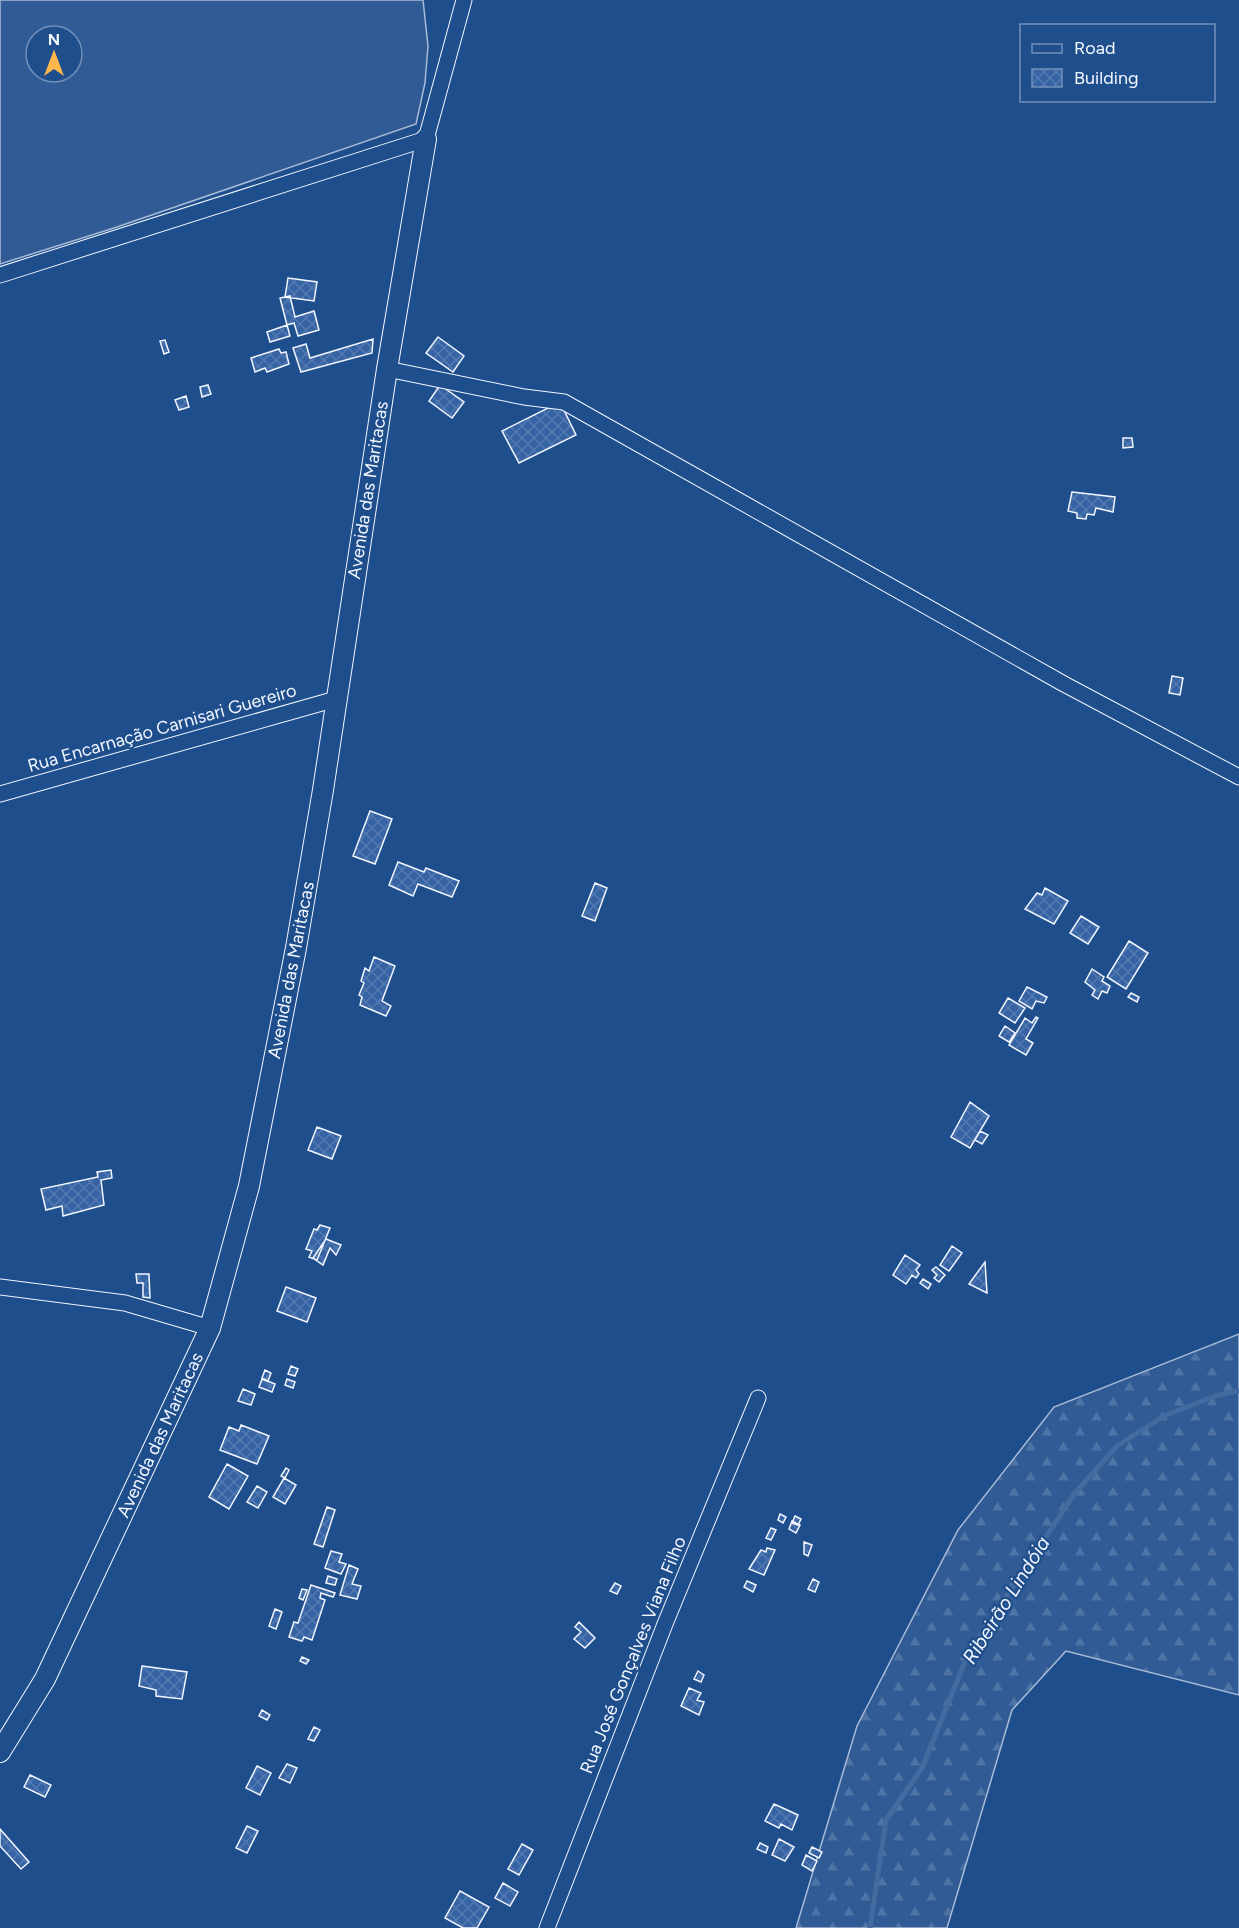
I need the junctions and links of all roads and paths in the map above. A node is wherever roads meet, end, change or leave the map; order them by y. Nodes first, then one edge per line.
1 (464, 0) edge
2 (426, 139) junction
3 (0, 275) edge
4 (387, 369) junction
5 (336, 699) junction
6 (1239, 777) edge
7 (0, 794) edge
8 (0, 1287) edge
9 (210, 1328) junction
10 (758, 1398) dead end
11 (0, 1752) edge
12 (547, 1928) edge

1 - 2 street
2 - 3 street
2 - 4 street, Avenida das Maritacas
4 - 5 street, Avenida das Maritacas
4 - 6 street
5 - 7 street, Rua Encarnação Carnisari Guereiro
5 - 9 street, Avenida das Maritacas
8 - 9 street
9 - 11 street, Avenida das Maritacas
10 - 12 street, Rua José Gonçalves Viana Filho

